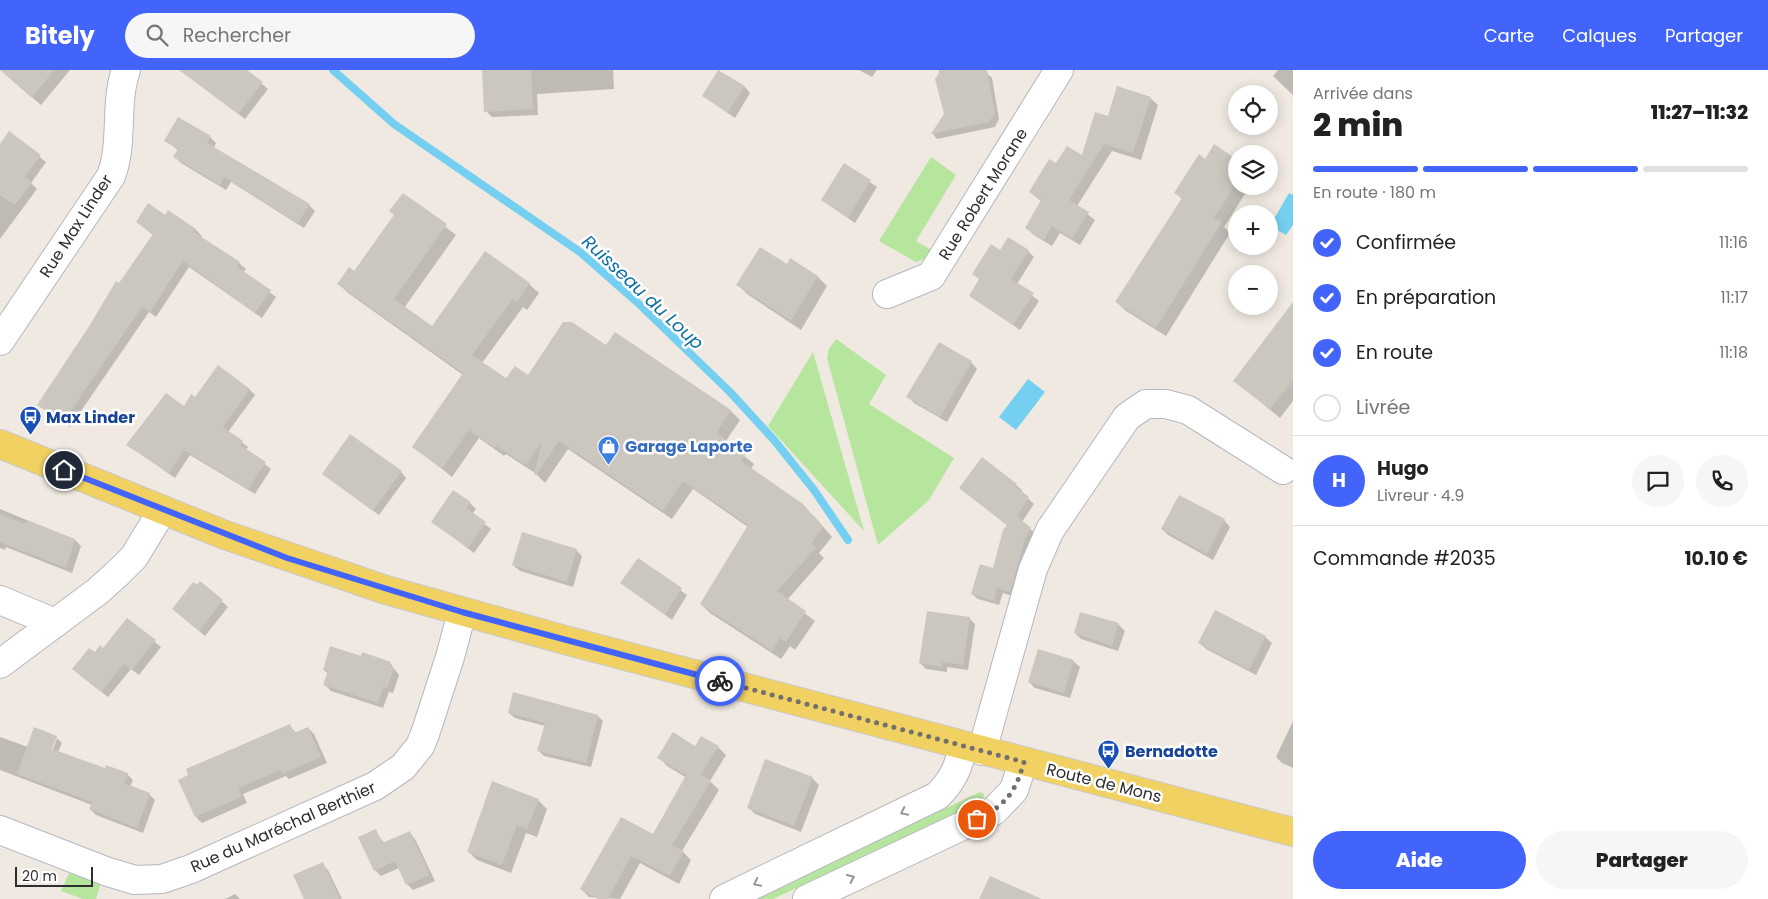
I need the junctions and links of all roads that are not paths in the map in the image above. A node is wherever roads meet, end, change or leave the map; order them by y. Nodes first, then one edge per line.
1 (126, 70) edge
2 (1057, 71) edge
3 (887, 294) dead end
4 (0, 342) edge
5 (0, 444) edge
6 (1283, 470) dead end
7 (162, 511) junction
8 (0, 600) edge
9 (462, 612) junction
10 (55, 623) junction
11 (0, 664) edge
12 (972, 748) junction
13 (1024, 762) junction
14 (0, 830) edge
15 (1293, 832) edge
16 (724, 899) edge
17 (807, 899) edge

1 - 4 street, Rue Max Linder
2 - 3 street, Rue Robert Morane
5 - 7 main road, Route de Mons
6 - 12 street
7 - 9 main road, Route de Mons
7 - 10 street
8 - 10 street
9 - 12 main road, Route de Mons
9 - 14 street, Rue du Maréchal Berthier
10 - 11 street
12 - 13 main road, Route de Mons
12 -> 16 street
13 - 15 main road, Route de Mons
17 -> 13 street

